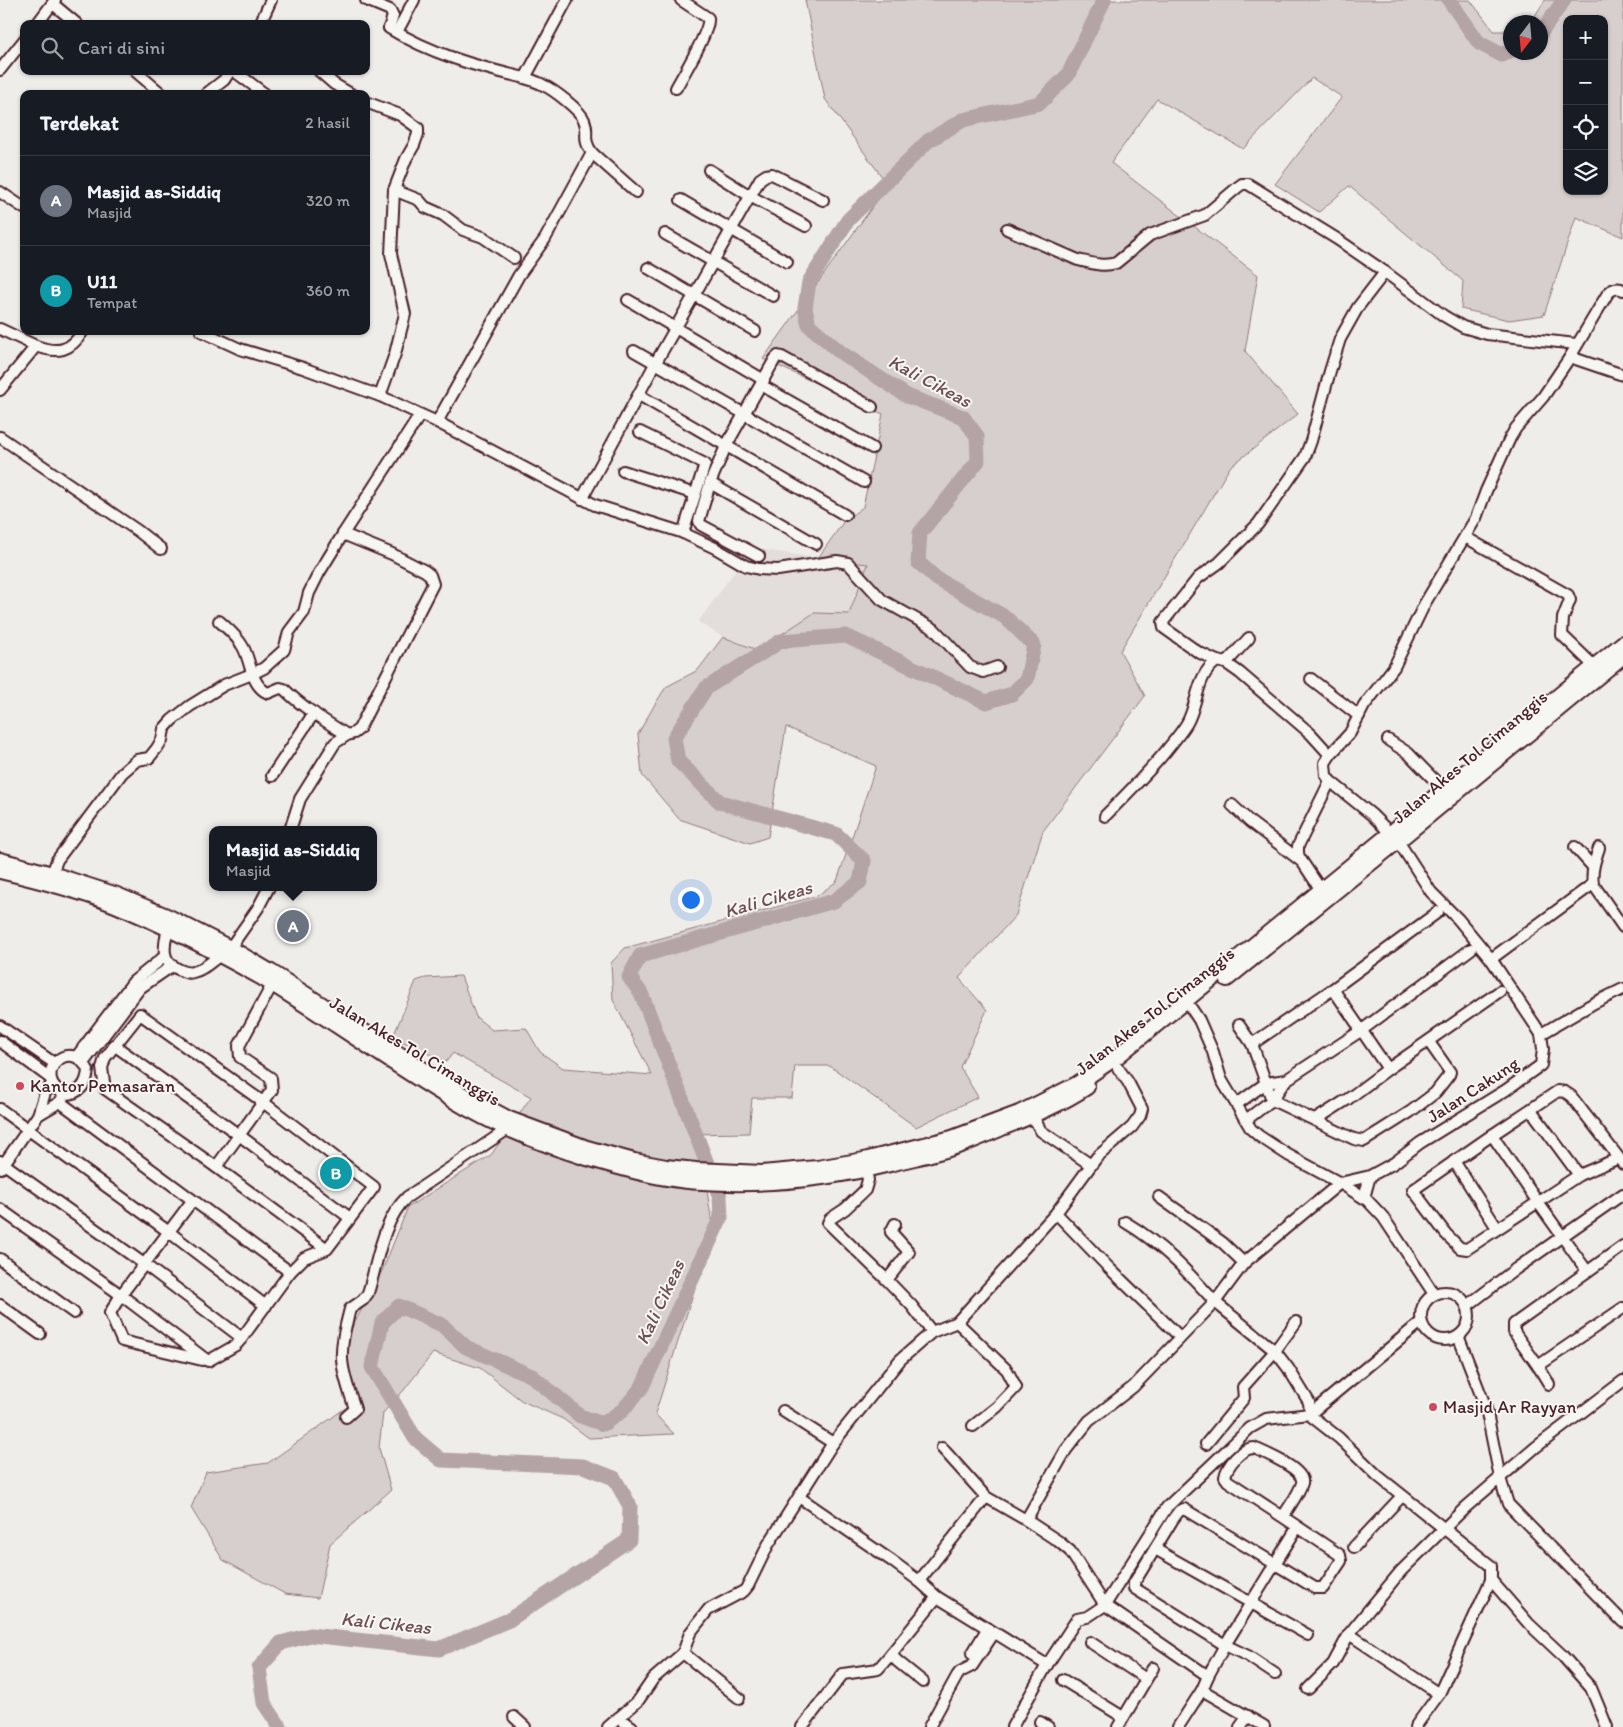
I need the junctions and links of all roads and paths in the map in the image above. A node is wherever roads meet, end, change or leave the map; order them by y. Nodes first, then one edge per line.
1 (271, 0) edge
2 (366, 0) edge
3 (414, 0) edge
4 (567, 0) edge
5 (681, 0) edge
6 (54, 2) edge
7 (40, 20) edge
8 (73, 20) edge
9 (262, 20) edge
10 (397, 32) junction
11 (20, 45) edge
12 (0, 70) edge
13 (140, 75) edge
14 (227, 75) edge
15 (243, 75) edge
16 (324, 75) edge
17 (525, 78) junction
18 (676, 88) dead end
19 (157, 90) edge
20 (211, 90) edge
21 (260, 90) edge
22 (344, 90) edge
23 (370, 104) edge
24 (592, 153) junction
25 (709, 170) dead end
26 (394, 190) junction
27 (0, 192) edge
28 (636, 192) dead end
29 (750, 196) junction
30 (681, 200) dead end
31 (823, 200) dead end
32 (20, 205) edge
33 (806, 226) dead end
34 (731, 229) junction
35 (1007, 229) dead end
36 (665, 234) dead end
37 (514, 258) dead end
38 (713, 262) junction
39 (787, 262) dead end
40 (648, 268) dead end
41 (1385, 272) junction
42 (1623, 290) edge
43 (695, 294) junction
44 (773, 296) dead end
45 (628, 300) dead end
46 (675, 328) junction
47 (0, 329) edge
48 (755, 331) dead end
49 (80, 335) edge
50 (210, 335) edge
51 (1576, 344) junction
52 (36, 346) junction
53 (634, 351) dead end
54 (1570, 357) junction
55 (655, 364) junction
56 (1623, 375) edge
57 (762, 382) junction
58 (0, 390) edge
59 (639, 395) junction
60 (380, 396) junction
61 (872, 407) dead end
62 (744, 413) junction
63 (420, 415) junction
64 (437, 422) junction
65 (640, 432) dead end
66 (0, 436) edge
67 (726, 446) junction
68 (872, 448) dead end
69 (623, 471) dead end
70 (864, 482) dead end
71 (710, 483) junction
72 (695, 494) junction
73 (582, 499) junction
74 (845, 515) dead end
75 (684, 533) junction
76 (343, 534) junction
77 (1465, 537) junction
78 (816, 544) dead end
79 (161, 549) dead end
80 (759, 556) dead end
81 (219, 620) dead end
82 (1249, 638) dead end
83 (1623, 643) edge
84 (1621, 660) edge
85 (1222, 662) junction
86 (1594, 666) junction
87 (997, 667) dead end
88 (252, 674) junction
89 (1310, 679) dead end
90 (314, 713) junction
91 (1358, 716) junction
92 (347, 735) junction
93 (1388, 740) dead end
94 (1330, 755) junction
95 (272, 776) dead end
96 (1330, 781) junction
97 (1444, 790) junction
98 (1232, 805) dead end
99 (1105, 816) dead end
100 (291, 826) edge
101 (1394, 837) junction
102 (1575, 847) dead end
103 (1599, 848) dead end
104 (0, 860) edge
105 (1302, 862) junction
106 (1593, 867) junction
107 (0, 871) edge
108 (51, 878) junction
109 (1593, 884) junction
110 (1321, 890) junction
111 (267, 891) edge
112 (1438, 912) dead end
113 (168, 928) junction
114 (1623, 928) edge
115 (1471, 948) dead end
116 (225, 951) junction
117 (164, 957) junction
118 (1491, 959) junction
119 (172, 966) junction
120 (269, 979) junction
121 (1333, 989) junction
122 (1623, 989) edge
123 (1500, 991) dead end
124 (1191, 1008) junction
125 (1239, 1024) dead end
126 (0, 1026) edge
127 (1362, 1030) junction
128 (1541, 1034) junction
129 (0, 1041) edge
130 (1429, 1042) junction
131 (1252, 1044) junction
132 (114, 1045) junction
133 (80, 1059) junction
134 (54, 1063) junction
135 (1118, 1068) junction
136 (1388, 1069) junction
137 (88, 1078) junction
138 (104, 1079) junction
139 (1286, 1080) junction
140 (51, 1081) junction
141 (1266, 1083) junction
142 (62, 1098) junction
143 (1272, 1100) junction
144 (263, 1102) junction
145 (1237, 1104) junction
146 (0, 1109) edge
147 (1531, 1110) junction
148 (38, 1115) junction
149 (1025, 1117) junction
150 (1246, 1120) junction
151 (1315, 1120) junction
152 (28, 1129) junction
153 (508, 1129) junction
154 (239, 1135) junction
155 (1492, 1135) junction
156 (1454, 1161) junction
157 (1621, 1161) edge
158 (1, 1164) edge
159 (1091, 1165) junction
160 (216, 1167) junction
161 (866, 1170) junction
162 (669, 1173) junction
163 (1579, 1175) junction
164 (1370, 1176) junction
165 (754, 1178) junction
166 (1340, 1183) junction
167 (1623, 1194) edge
168 (1159, 1197) dead end
169 (1364, 1198) junction
170 (192, 1201) junction
171 (1537, 1202) junction
172 (0, 1209) edge
173 (1056, 1213) junction
174 (350, 1218) junction
175 (1125, 1222) dead end
176 (895, 1224) dead end
177 (1497, 1228) junction
178 (169, 1232) junction
179 (1562, 1236) junction
180 (1623, 1246) edge
181 (327, 1249) junction
182 (0, 1258) edge
183 (1244, 1263) junction
184 (144, 1264) junction
185 (1587, 1271) junction
186 (290, 1272) junction
187 (887, 1280) junction
188 (1434, 1294) junction
189 (121, 1295) junction
190 (1215, 1302) junction
191 (0, 1305) edge
192 (266, 1306) junction
193 (1467, 1306) junction
194 (1623, 1308) edge
195 (74, 1313) dead end
196 (957, 1322) junction
197 (1296, 1322) dead end
198 (1421, 1322) junction
199 (932, 1332) junction
200 (40, 1334) dead end
201 (1180, 1337) junction
202 (242, 1338) junction
203 (1459, 1338) junction
204 (1275, 1351) junction
205 (208, 1362) junction
206 (1538, 1366) junction
207 (1623, 1381) edge
208 (1549, 1384) dead end
209 (783, 1411) dead end
210 (1310, 1414) junction
211 (346, 1417) dead end
212 (973, 1426) dead end
213 (833, 1443) junction
214 (1206, 1444) dead end
215 (942, 1448) dead end
216 (1500, 1478) junction
217 (1402, 1496) junction
218 (799, 1497) junction
219 (986, 1498) junction
220 (1283, 1517) junction
221 (1026, 1520) junction
222 (1297, 1528) junction
223 (1444, 1530) junction
224 (1354, 1547) dead end
225 (1155, 1549) junction
226 (1276, 1565) junction
227 (1492, 1580) junction
228 (919, 1581) junction
229 (937, 1597) junction
230 (1250, 1604) junction
231 (1106, 1605) junction
232 (1623, 1622) edge
233 (990, 1631) junction
234 (1349, 1634) junction
235 (1308, 1635) dead end
236 (1090, 1642) dead end
237 (1225, 1645) junction
238 (683, 1653) junction
239 (891, 1654) junction
240 (969, 1659) dead end
241 (1047, 1665) junction
242 (1153, 1668) dead end
243 (1275, 1674) dead end
244 (1208, 1676) junction
245 (1146, 1679) junction
246 (1063, 1680) dead end
247 (923, 1682) dead end
248 (1308, 1689) dead end
249 (1202, 1690) junction
250 (1439, 1694) junction
251 (740, 1698) dead end
252 (1248, 1716) junction
253 (514, 1717) dead end
254 (1123, 1717) junction
255 (618, 1718) junction
256 (1264, 1726) edge
257 (525, 1727) edge
258 (608, 1727) edge
259 (632, 1727) edge
260 (802, 1727) edge
261 (929, 1727) edge
262 (1012, 1727) edge
263 (1118, 1727) edge
264 (1178, 1727) edge
265 (1240, 1727) edge
266 (1415, 1727) edge
267 (1607, 1727) edge

1 - 9 street
2 - 10 street
3 - 10 street
4 - 17 street
5 - 18 street
6 - 7 street
6 - 8 street
10 - 17 street
11 - 12 street
13 - 19 street
14 - 20 street
15 - 21 street
16 - 22 street
17 - 24 street
23 - 26 street
24 - 28 street
24 - 64 street
25 - 29 street
26 - 37 street
26 - 60 street
27 - 32 street
29 - 31 street
29 - 33 street
29 - 34 street
30 - 34 street
34 - 38 street
34 - 39 street
35 - 41 street
36 - 38 street
38 - 43 street
38 - 44 street
40 - 43 street
41 - 51 street
41 - 85 street
42 - 51 street
43 - 46 street
43 - 48 street
45 - 46 street
46 - 55 street
46 - 57 street
47 - 52 street
49 - 52 street
50 - 60 street
51 - 54 street
52 - 58 street
53 - 55 street
54 - 56 street
54 - 77 street
55 - 59 street
55 - 62 street
57 - 61 street
57 - 62 street
57 - 68 street
59 - 67 street
59 - 73 street
60 - 63 street
62 - 67 street
62 - 70 street
63 - 64 street
63 - 76 street
64 - 73 street
65 - 72 street
66 - 79 street
67 - 71 street
67 - 74 street
69 - 72 street
71 - 78 street
71 - 80 street
72 - 75 street
73 - 75 street
75 - 87 street
76 - 88 street
76 - 92 street
77 - 86 street
77 - 91 street
81 - 88 street
82 - 85 street
83 - 86 main road, Jalan Akes Tol Cimanggis
84 - 101 main road, Jalan Akes Tol Cimanggis
85 - 94 street
85 - 99 street
86 - 97 main road, Jalan Akes Tol Cimanggis
88 - 90 street
88 - 108 street
89 - 91 street
90 - 92 street
90 - 95 street
91 - 94 street
92 - 100 street
93 - 97 street
94 - 96 street
96 - 101 street
96 - 105 street
97 - 101 main road, Jalan Akes Tol Cimanggis
98 - 105 street
101 - 110 main road, Jalan Akes Tol Cimanggis
101 - 118 street
101 - 124 main road, Jalan Akes Tol Cimanggis
102 - 106 street
103 - 106 street
104 - 108 main road
105 - 110 street
106 - 109 street
107 - 108 main road
108 - 113 main road
108 - 116 main road
109 - 114 street
109 - 118 street
110 - 149 main road, Jalan Akes Tol Cimanggis
111 - 116 street
112 - 121 street
113 - 116 main road
113 - 117 street
115 - 127 street
116 - 119 street
116 - 120 main road
117 - 119 street
117 - 133 street
118 - 128 street
119 - 133 street
120 - 144 street
120 - 153 main road, Jalan Akes Tol Cimanggis
120 - 162 main road
121 - 127 street
121 - 131 street
122 - 128 street
123 - 130 street
124 - 135 main road, Jalan Akes Tol Cimanggis
124 - 145 street
125 - 131 street
126 - 134 street
127 - 136 street
127 - 139 street
128 - 164 street, Jalan Cakung
129 - 140 street
130 - 136 street
130 - 151 street
131 - 141 street
132 - 138 street
132 - 144 street
132 - 154 street
133 - 134 street
133 - 137 street
134 - 140 street
135 - 149 main road, Jalan Akes Tol Cimanggis
135 - 159 street
136 - 151 street
137 - 138 street
137 - 142 street
138 - 160 street
139 - 141 street
139 - 143 street
140 - 142 street
140 - 148 street
141 - 143 street
141 - 145 street
142 - 148 street
142 - 170 street
143 - 150 street
143 - 151 street
144 - 154 street
144 - 174 street
145 - 150 street
146 - 152 street
147 - 155 street
147 - 157 street
147 - 163 street
148 - 152 street
149 - 159 street
149 - 161 main road, Jalan Akes Tol Cimanggis
149 - 165 main road, Jalan Akes Tol Cimanggis
150 - 166 street
152 - 158 street
152 - 178 street
153 - 162 main road, Jalan Akes Tol Cimanggis
153 - 211 street
154 - 160 street
154 - 174 street
155 - 156 street
155 - 171 street
156 - 177 street
156 - 177 street
157 - 163 street
158 - 184 street
159 - 173 street
160 - 181 street
161 - 165 main road, Jalan Akes Tol Cimanggis
161 - 187 street
162 - 165 main road, Jalan Akes Tol Cimanggis
163 - 171 street
164 - 166 street, Jalan Cakung
164 - 169 street
166 - 169 street
166 - 183 street
167 - 179 street
168 - 183 street
169 - 188 street
170 - 178 street
170 - 186 street
171 - 177 street
171 - 179 street
172 - 189 street
173 - 196 street
173 - 201 street
174 - 181 street
175 - 190 street
176 - 187 street
178 - 184 street
178 - 192 street
179 - 185 street
179 - 193 street
180 - 185 street
181 - 186 street
182 - 195 street
183 - 190 street
184 - 189 street
184 - 202 street
185 - 206 street
186 - 192 street
187 - 199 street
188 - 193 street
188 - 198 street
189 - 205 street
189 - 205 street
190 - 201 street
190 - 204 street
191 - 200 street
192 - 202 street
193 - 203 street
194 - 206 street
196 - 199 street
196 - 212 street
197 - 204 street
198 - 203 street
198 - 210 street
199 - 213 street
201 - 221 street
202 - 205 street
203 - 216 street
204 - 210 street
204 - 214 street
206 - 208 street
207 - 216 street
209 - 213 street
210 - 217 street
210 - 231 street
213 - 218 street
215 - 219 street
216 - 223 street
216 - 232 street
217 - 223 street
217 - 224 street
218 - 228 street
218 - 238 street
219 - 221 street
219 - 228 street
220 - 220 street
220 - 222 street
221 - 231 street
222 - 226 street
222 - 226 street
223 - 227 street
223 - 234 street
225 - 226 street
225 - 230 street
225 - 237 street
226 - 230 street
227 - 250 street
227 - 267 street
228 - 229 street
229 - 233 street
229 - 239 street
230 - 235 street
230 - 237 street
231 - 241 street
231 - 244 street
233 - 240 street
233 - 241 street
233 - 261 street
234 - 248 street
234 - 250 street
236 - 245 street
237 - 243 street
237 - 244 street
238 - 251 street
238 - 255 street
239 - 247 street
239 - 260 street
241 - 262 street
242 - 245 street
244 - 249 street
245 - 254 street
246 - 254 street
249 - 252 street
249 - 264 street
250 - 266 street
252 - 256 street
252 - 265 street
253 - 257 street
254 - 263 street
255 - 258 street
255 - 259 street

